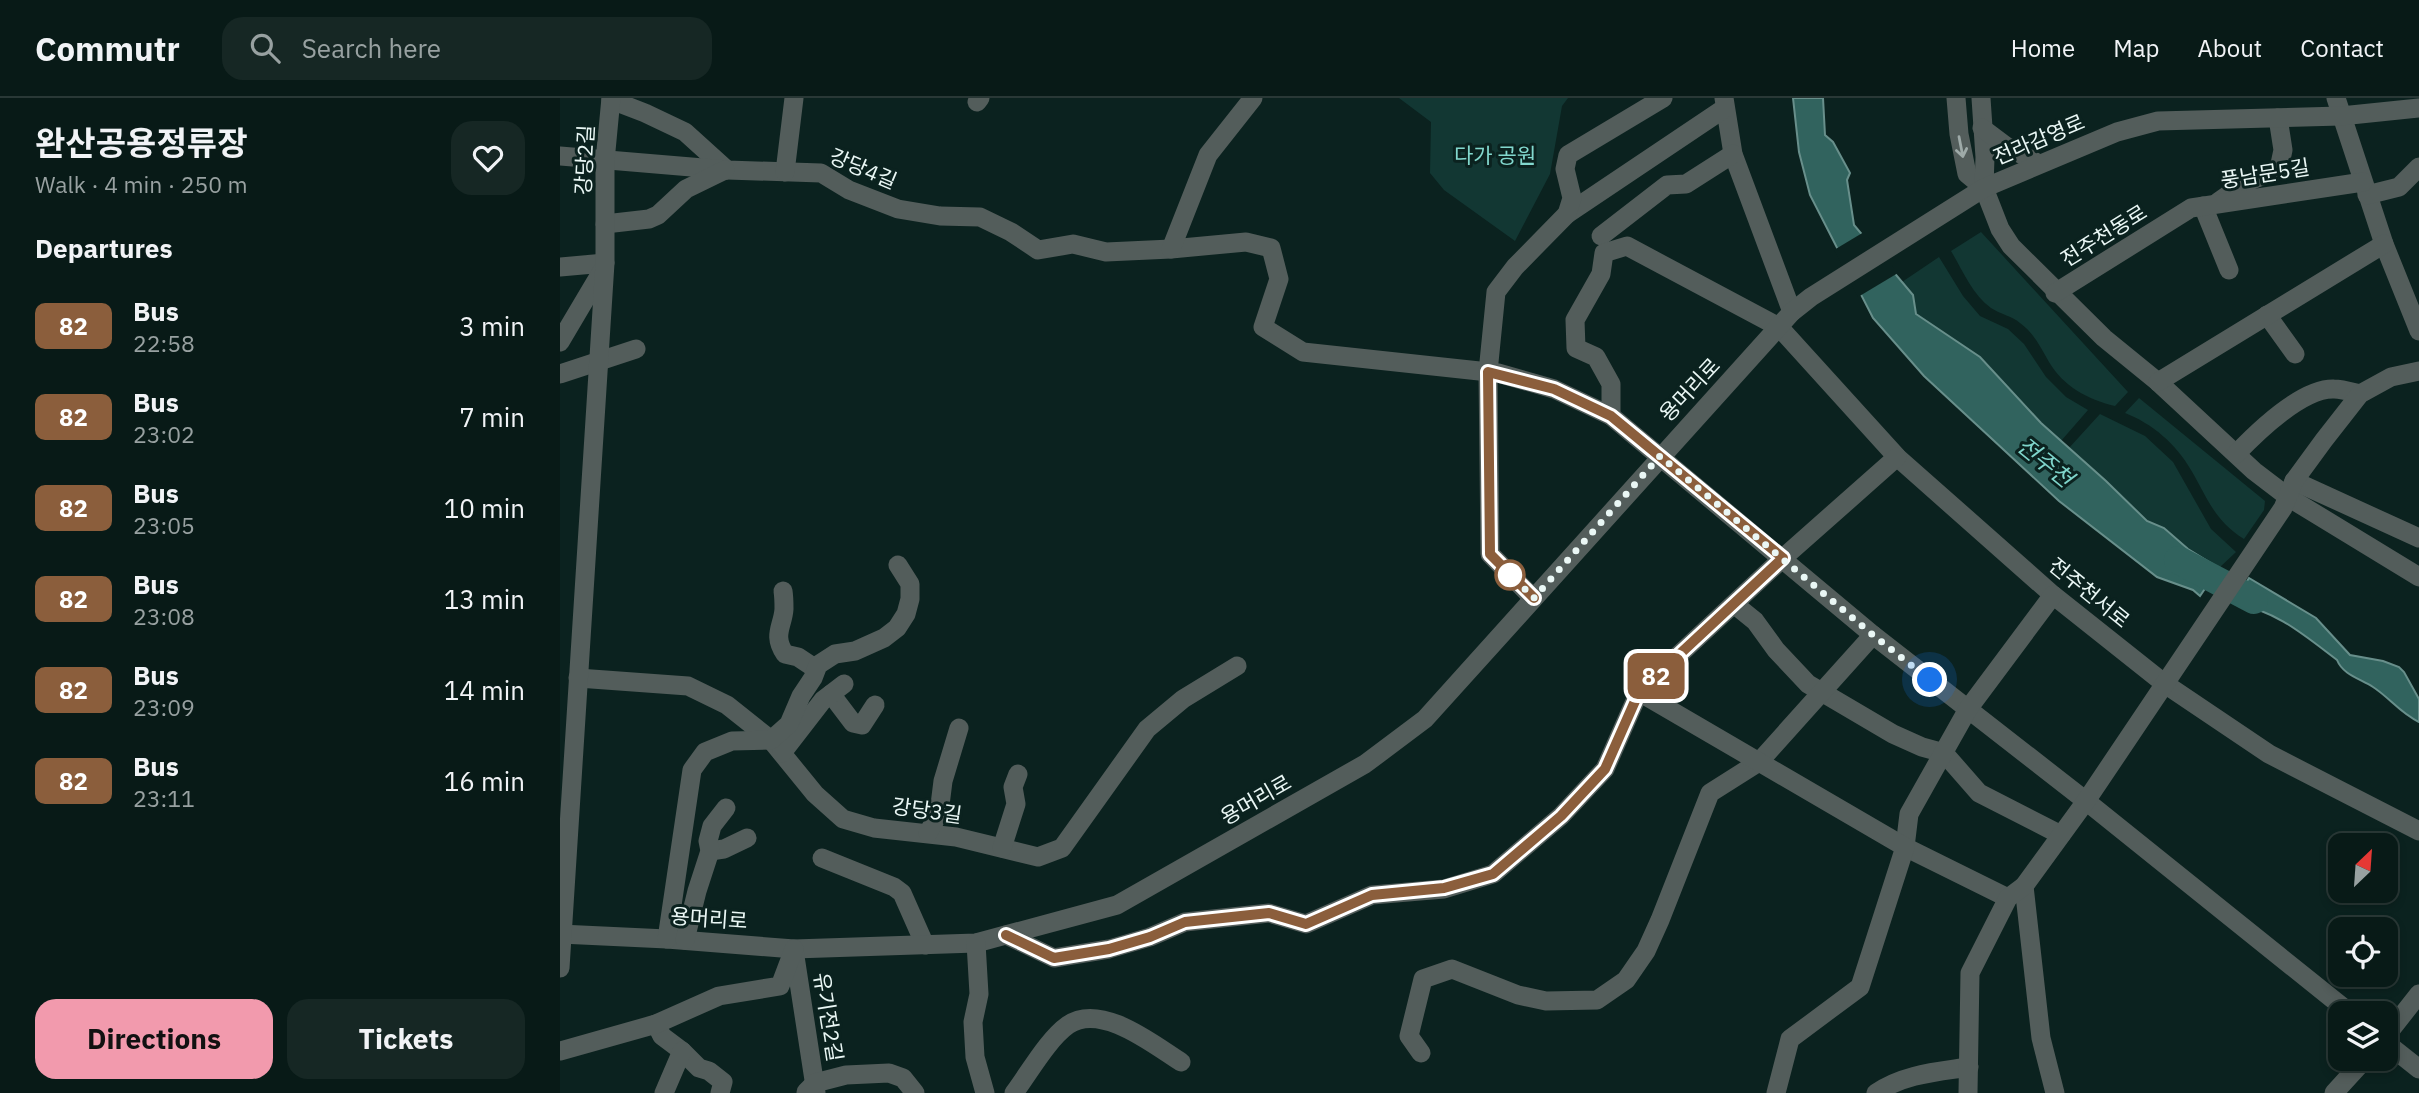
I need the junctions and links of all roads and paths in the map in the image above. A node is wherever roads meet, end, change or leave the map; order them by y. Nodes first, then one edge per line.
1 (794, 98) edge
2 (1253, 98) edge
3 (1663, 98) edge
4 (1956, 98) edge
5 (1981, 98) edge
6 (611, 99) edge
7 (1725, 103) edge
8 (2338, 107) edge
9 (2419, 108) edge
10 (2278, 118) junction
11 (1982, 128) junction
12 (1733, 155) junction
13 (560, 156) edge
14 (605, 161) junction
15 (2039, 164) junction
16 (2419, 167) edge
17 (727, 170) junction
18 (785, 172) junction
19 (1984, 188) junction
20 (2365, 188) junction
21 (1961, 202) joint
22 (2209, 206) junction
23 (1567, 214) junction
24 (2177, 217) joint
25 (605, 224) junction
26 (1601, 236) dead end
27 (2384, 244) junction
28 (1171, 249) junction
29 (604, 265) junction
30 (560, 267) edge
31 (2230, 270) dead end
32 (2055, 293) junction
33 (2415, 310) edge
34 (1792, 312) junction
35 (2267, 315) junction
36 (1779, 327) junction
37 (2419, 331) edge
38 (560, 342) edge
39 (636, 349) dead end
40 (2295, 354) dead end
41 (597, 363) junction
42 (2419, 371) edge
43 (1488, 372) junction
44 (560, 374) edge
45 (2158, 382) junction
46 (2360, 394) junction
47 (1611, 416) junction
48 (2236, 454) junction
49 (1660, 456) junction
50 (1897, 457) junction
51 (2288, 496) junction
52 (2419, 538) edge
53 (1783, 558) junction
54 (898, 565) dead end
55 (2419, 577) edge
56 (783, 591) dead end
57 (2053, 594) junction
58 (1534, 598) junction
59 (1734, 604) junction
60 (1873, 635) junction
61 (1237, 666) dead end
62 (816, 669) junction
63 (578, 678) junction
64 (2165, 684) junction
65 (1639, 692) junction
66 (1822, 692) junction
67 (875, 705) dead end
68 (1968, 709) junction
69 (960, 729) dead end
70 (776, 747) junction
71 (1944, 753) junction
72 (1759, 762) junction
73 (1018, 774) dead end
74 (2086, 801) junction
75 (726, 808) dead end
76 (2419, 831) edge
77 (928, 833) junction
78 (2061, 835) junction
79 (747, 838) dead end
80 (1905, 846) junction
81 (1002, 848) junction
82 (710, 851) junction
83 (822, 858) dead end
84 (2024, 886) junction
85 (2008, 898) junction
86 (561, 934) edge
87 (1006, 935) junction
88 (676, 940) junction
89 (975, 943) junction
90 (926, 945) junction
91 (794, 949) junction
92 (560, 968) edge
93 (2419, 994) edge
94 (2335, 1001) edge
95 (2398, 1022) edge
96 (656, 1024) junction
97 (2398, 1050) edge
98 (560, 1051) edge
99 (682, 1051) junction
100 (1420, 1053) dead end
101 (1181, 1062) dead end
102 (1969, 1067) junction
103 (2419, 1069) edge
104 (2354, 1071) edge
105 (1896, 1087) edge
106 (812, 1090) edge
107 (664, 1093) edge
108 (720, 1093) edge
109 (915, 1093) edge
110 (985, 1093) edge
111 (1014, 1093) edge
112 (1776, 1093) edge
113 (1876, 1093) edge
114 (1968, 1093) edge
115 (2055, 1093) edge
116 (2334, 1093) edge

1 - 18 street
2 - 28 street
3 - 23 street
4 -> 19 street, 전주천동로
5 - 11 street, 전주천동로
6 - 14 street, 강당2길
6 - 17 street
7 - 12 street
7 - 23 street
8 - 9 street, 전라감영로
8 - 10 street, 전라감영로
8 - 20 street
10 - 15 street, 전라감영로
10 - 22 street
11 - 15 street
11 - 19 street, 전주천동로
12 - 26 street
12 - 34 street
13 - 14 street, 강당4길
14 - 17 street, 강당4길
14 - 25 street, 강당2길
15 - 19 street, 전라감영로
16 - 20 street, 풍남문5길
17 - 18 street, 강당4길
17 - 25 street, 강당2길
18 - 28 street, 강당4길
19 - 21 street, 전라감영로
19 - 32 street, 전주천동로
20 - 22 street, 풍남문5길
20 - 27 street
21 - 34 street, 용머리로
22 - 24 street, 풍남문5길
22 - 31 street
23 - 43 street
24 - 32 street, 전주천동로
25 - 29 street, 강당2길
27 - 33 street
27 - 35 street
28 - 43 street
29 - 30 street
29 - 38 street
29 - 41 street, 강당2길
32 - 45 street, 전주천동로
33 - 37 street
34 - 36 street, 용머리로
35 - 40 street
35 - 45 street
36 - 47 street, 전주천서로
36 - 49 street, 용머리로
36 - 50 street, 전주천서로
39 - 41 street
41 - 44 street
41 - 63 street, 강당2길
42 - 46 street
43 - 47 street
43 - 58 street
45 - 48 street, 전주천동로
46 - 48 street
46 - 51 street
47 - 49 street
48 - 51 street, 전주천동로
49 - 53 street
49 - 58 street, 용머리로
50 - 53 street
50 - 57 street, 전주천서로
51 - 52 street, 전주천동로
51 - 55 street, 전주천동로
51 - 64 street
53 - 59 street
53 - 60 street
54 - 62 street
56 - 62 street
57 - 64 street, 전주천서로
57 - 68 street
58 - 87 street, 용머리로
59 - 65 street
59 - 66 street
60 - 66 street
60 - 68 street
61 - 81 street, 강당3길
62 - 70 street
63 - 70 street, 강당3길
63 - 86 street, 강당2길
64 - 74 street
64 - 76 street, 전주천서로
65 - 72 street
65 - 87 street
66 - 71 street
66 - 72 street
67 - 70 street
68 - 71 street
68 - 74 street
69 - 77 street
70 - 77 street, 강당3길
70 - 88 street
71 - 78 street
71 - 80 street
72 - 80 street
72 - 100 street
73 - 81 street
74 - 78 street
74 - 94 street
75 - 82 street
77 - 81 street, 강당3길
78 - 84 street
79 - 82 street
80 - 85 street
80 - 112 street
82 - 88 street
83 - 90 street
84 - 85 street
84 - 115 street
85 - 102 street
86 - 88 street, 용머리로
86 - 92 street, 강당2길
87 - 89 street, 용머리로
88 - 91 street, 용머리로
89 - 90 street, 용머리로
89 - 110 street
90 - 91 street, 용머리로
91 - 96 street
91 - 106 street, 유기전2길
93 - 95 street
96 - 98 street
96 - 99 street
97 - 103 street
99 - 107 street
99 - 108 street
101 - 111 street
102 - 105 street
102 - 114 street
104 - 116 street
105 - 113 street
106 - 109 street

